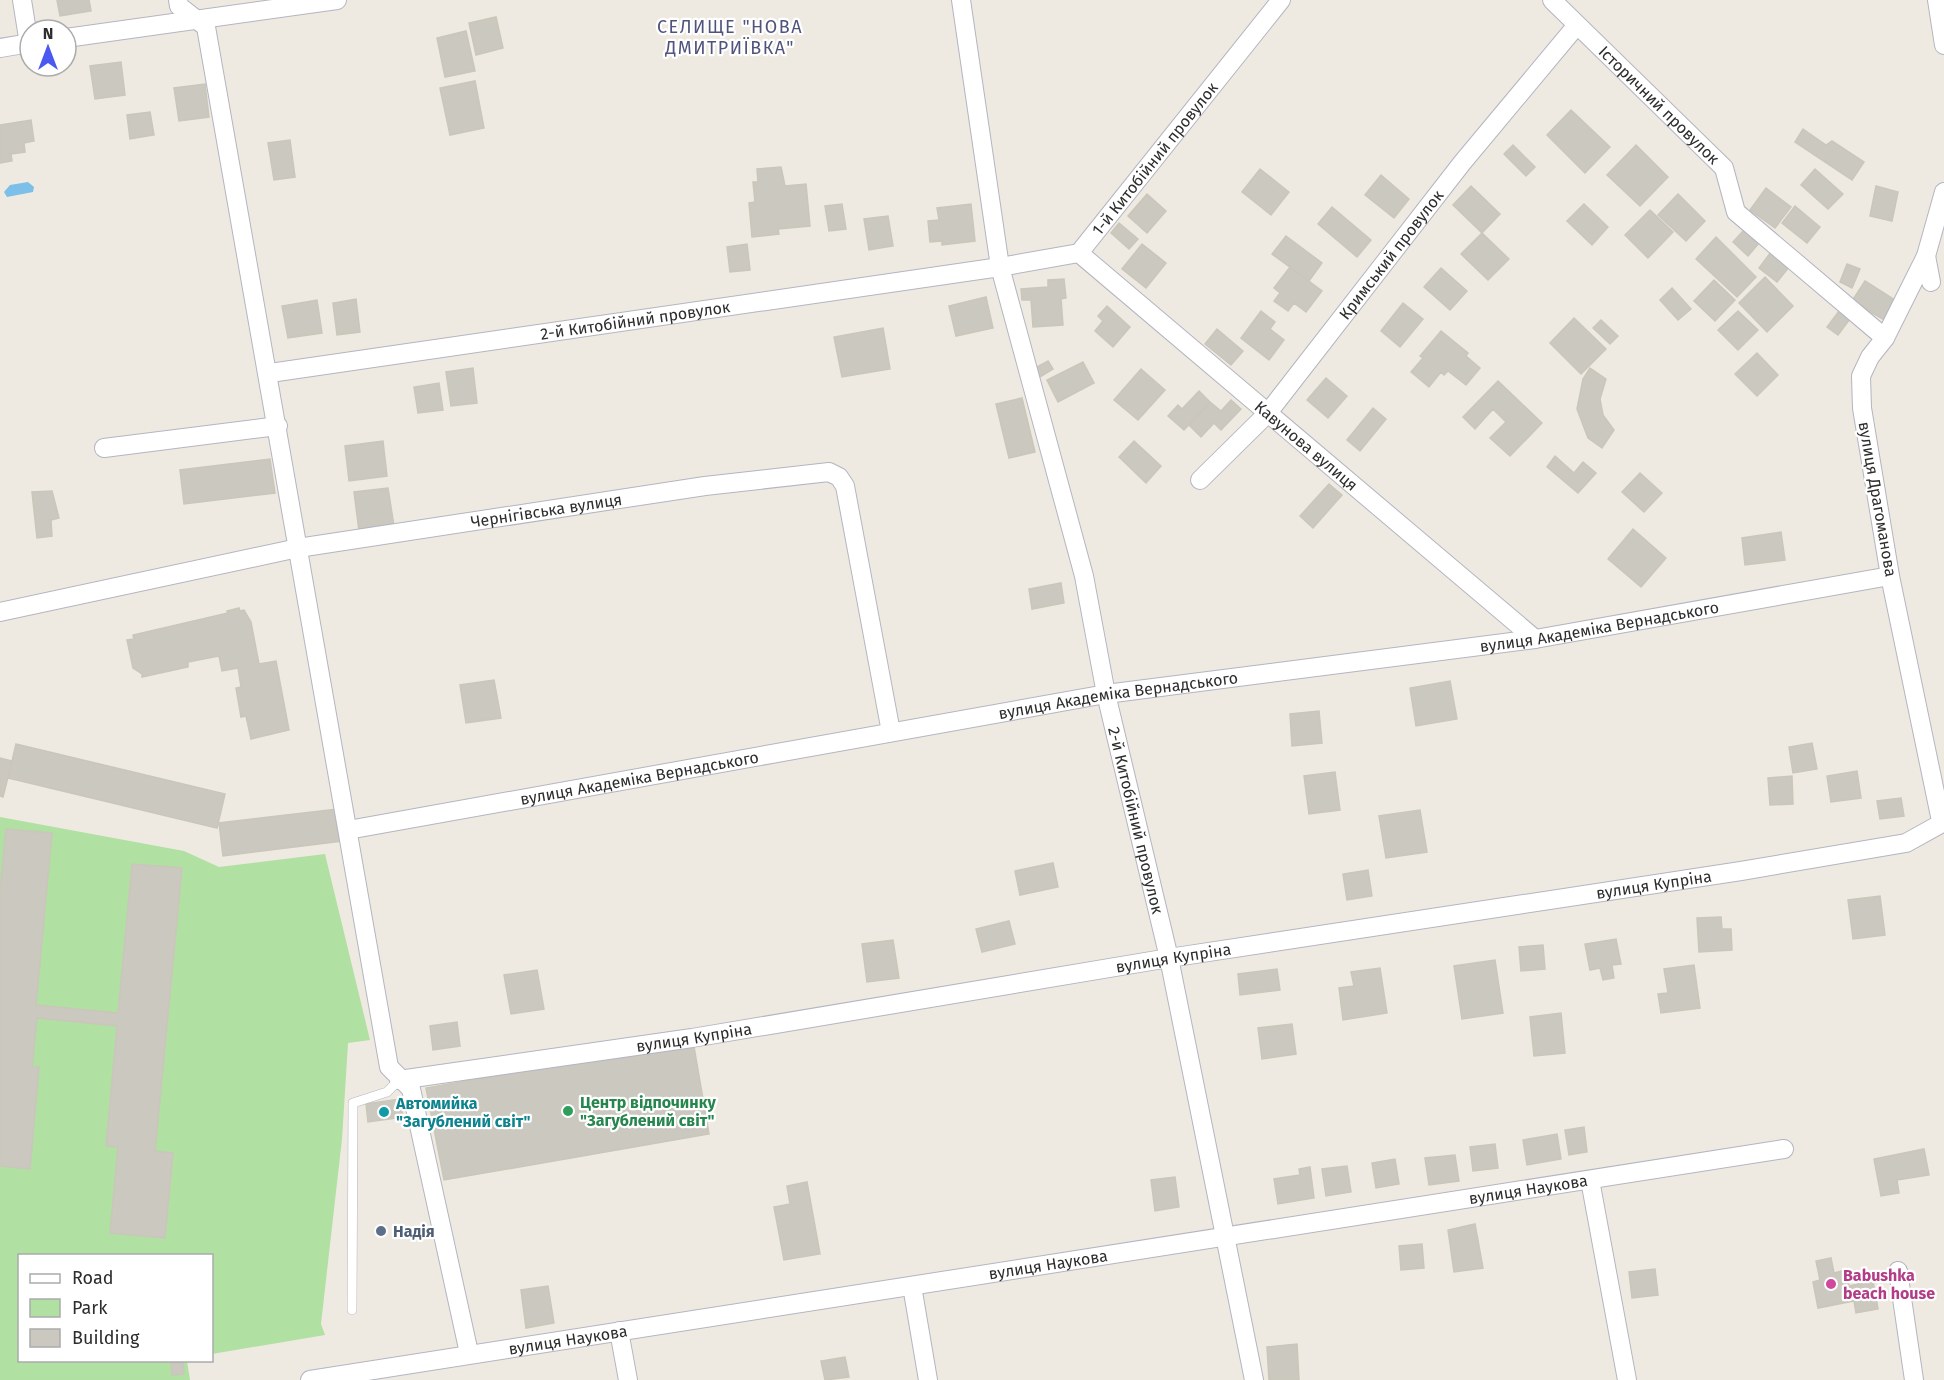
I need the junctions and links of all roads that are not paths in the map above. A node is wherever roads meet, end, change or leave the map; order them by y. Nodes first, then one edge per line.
1 (22, 0) edge
2 (178, 0) edge
3 (337, 0) edge
4 (961, 0) edge
5 (1281, 0) edge
6 (1552, 0) edge
7 (1937, 0) edge
8 (25, 18) edge
9 (194, 19) junction
10 (1577, 25) junction
11 (78, 36) edge
12 (1944, 45) edge
13 (18, 46) edge
14 (0, 48) edge
15 (1944, 192) edge
16 (1079, 253) junction
17 (1926, 256) junction
18 (999, 267) junction
19 (1930, 282) dead end
20 (1884, 338) junction
21 (270, 373) junction
22 (1267, 414) junction
23 (278, 426) junction
24 (104, 448) dead end
25 (1200, 480) dead end
26 (298, 548) junction
27 (1890, 576) junction
28 (0, 612) edge
29 (1534, 639) junction
30 (1106, 694) junction
31 (891, 732) junction
32 (1942, 821) edge
33 (348, 830) junction
34 (1169, 958) junction
35 (399, 1080) junction
36 (1784, 1149) dead end
37 (1590, 1180) junction
38 (1224, 1238) junction
39 (1898, 1271) dead end
40 (912, 1286) junction
41 (352, 1310) dead end
42 (619, 1331) junction
43 (469, 1353) junction
44 (371, 1375) edge
45 (310, 1380) edge
46 (628, 1380) edge
47 (928, 1380) edge
48 (1254, 1380) edge
49 (1627, 1380) edge
50 (1914, 1380) edge

1 - 8 street
2 - 9 street
3 - 9 street
4 - 18 street, 2-й Китобійний провулок
5 - 16 street, 1-й Китобійний провулок
6 - 10 street, Історичний провулок
7 - 12 street
9 - 11 street
9 - 21 street
10 - 20 street, Історичний провулок
10 - 22 street, Кримський провулок
13 - 14 street
15 - 17 street, вулиця Драгоманова
16 - 18 street
16 - 22 street, Кавунова вулиця
17 - 19 street
17 - 20 street, вулиця Драгоманова
18 - 21 street, 2-й Китобійний провулок
18 - 30 street, 2-й Китобійний провулок
20 - 27 street, вулиця Драгоманова
21 - 23 street
22 - 25 street, Кримський провулок
22 - 29 street, Кавунова вулиця
23 - 24 street
23 - 26 street
26 - 28 street, Чернігівська вулиця
26 - 31 street, Чернігівська вулиця
26 - 33 street
27 - 29 street, вулиця Академіка Вернадського
27 - 32 street, вулиця Драгоманова
29 - 30 street, вулиця Академіка Вернадського
30 - 31 street, вулиця Академіка Вернадського
30 - 34 street, 2-й Китобійний провулок
31 - 33 street, вулиця Академіка Вернадського
32 - 34 street, вулиця Купріна
33 - 35 street
34 - 35 street, вулиця Купріна
34 - 38 street, 2-й Китобійний провулок
35 - 41 lane
35 - 43 street
36 - 37 street, вулиця Наукова
37 - 38 street, вулиця Наукова
37 - 49 street
38 - 40 street, вулиця Наукова
38 - 48 street, 2-й Китобійний провулок
39 - 50 street
40 - 42 street, вулиця Наукова
40 - 47 street
42 - 43 street, вулиця Наукова
42 - 46 street
43 - 44 street, вулиця Наукова
44 - 45 street, вулиця Наукова

